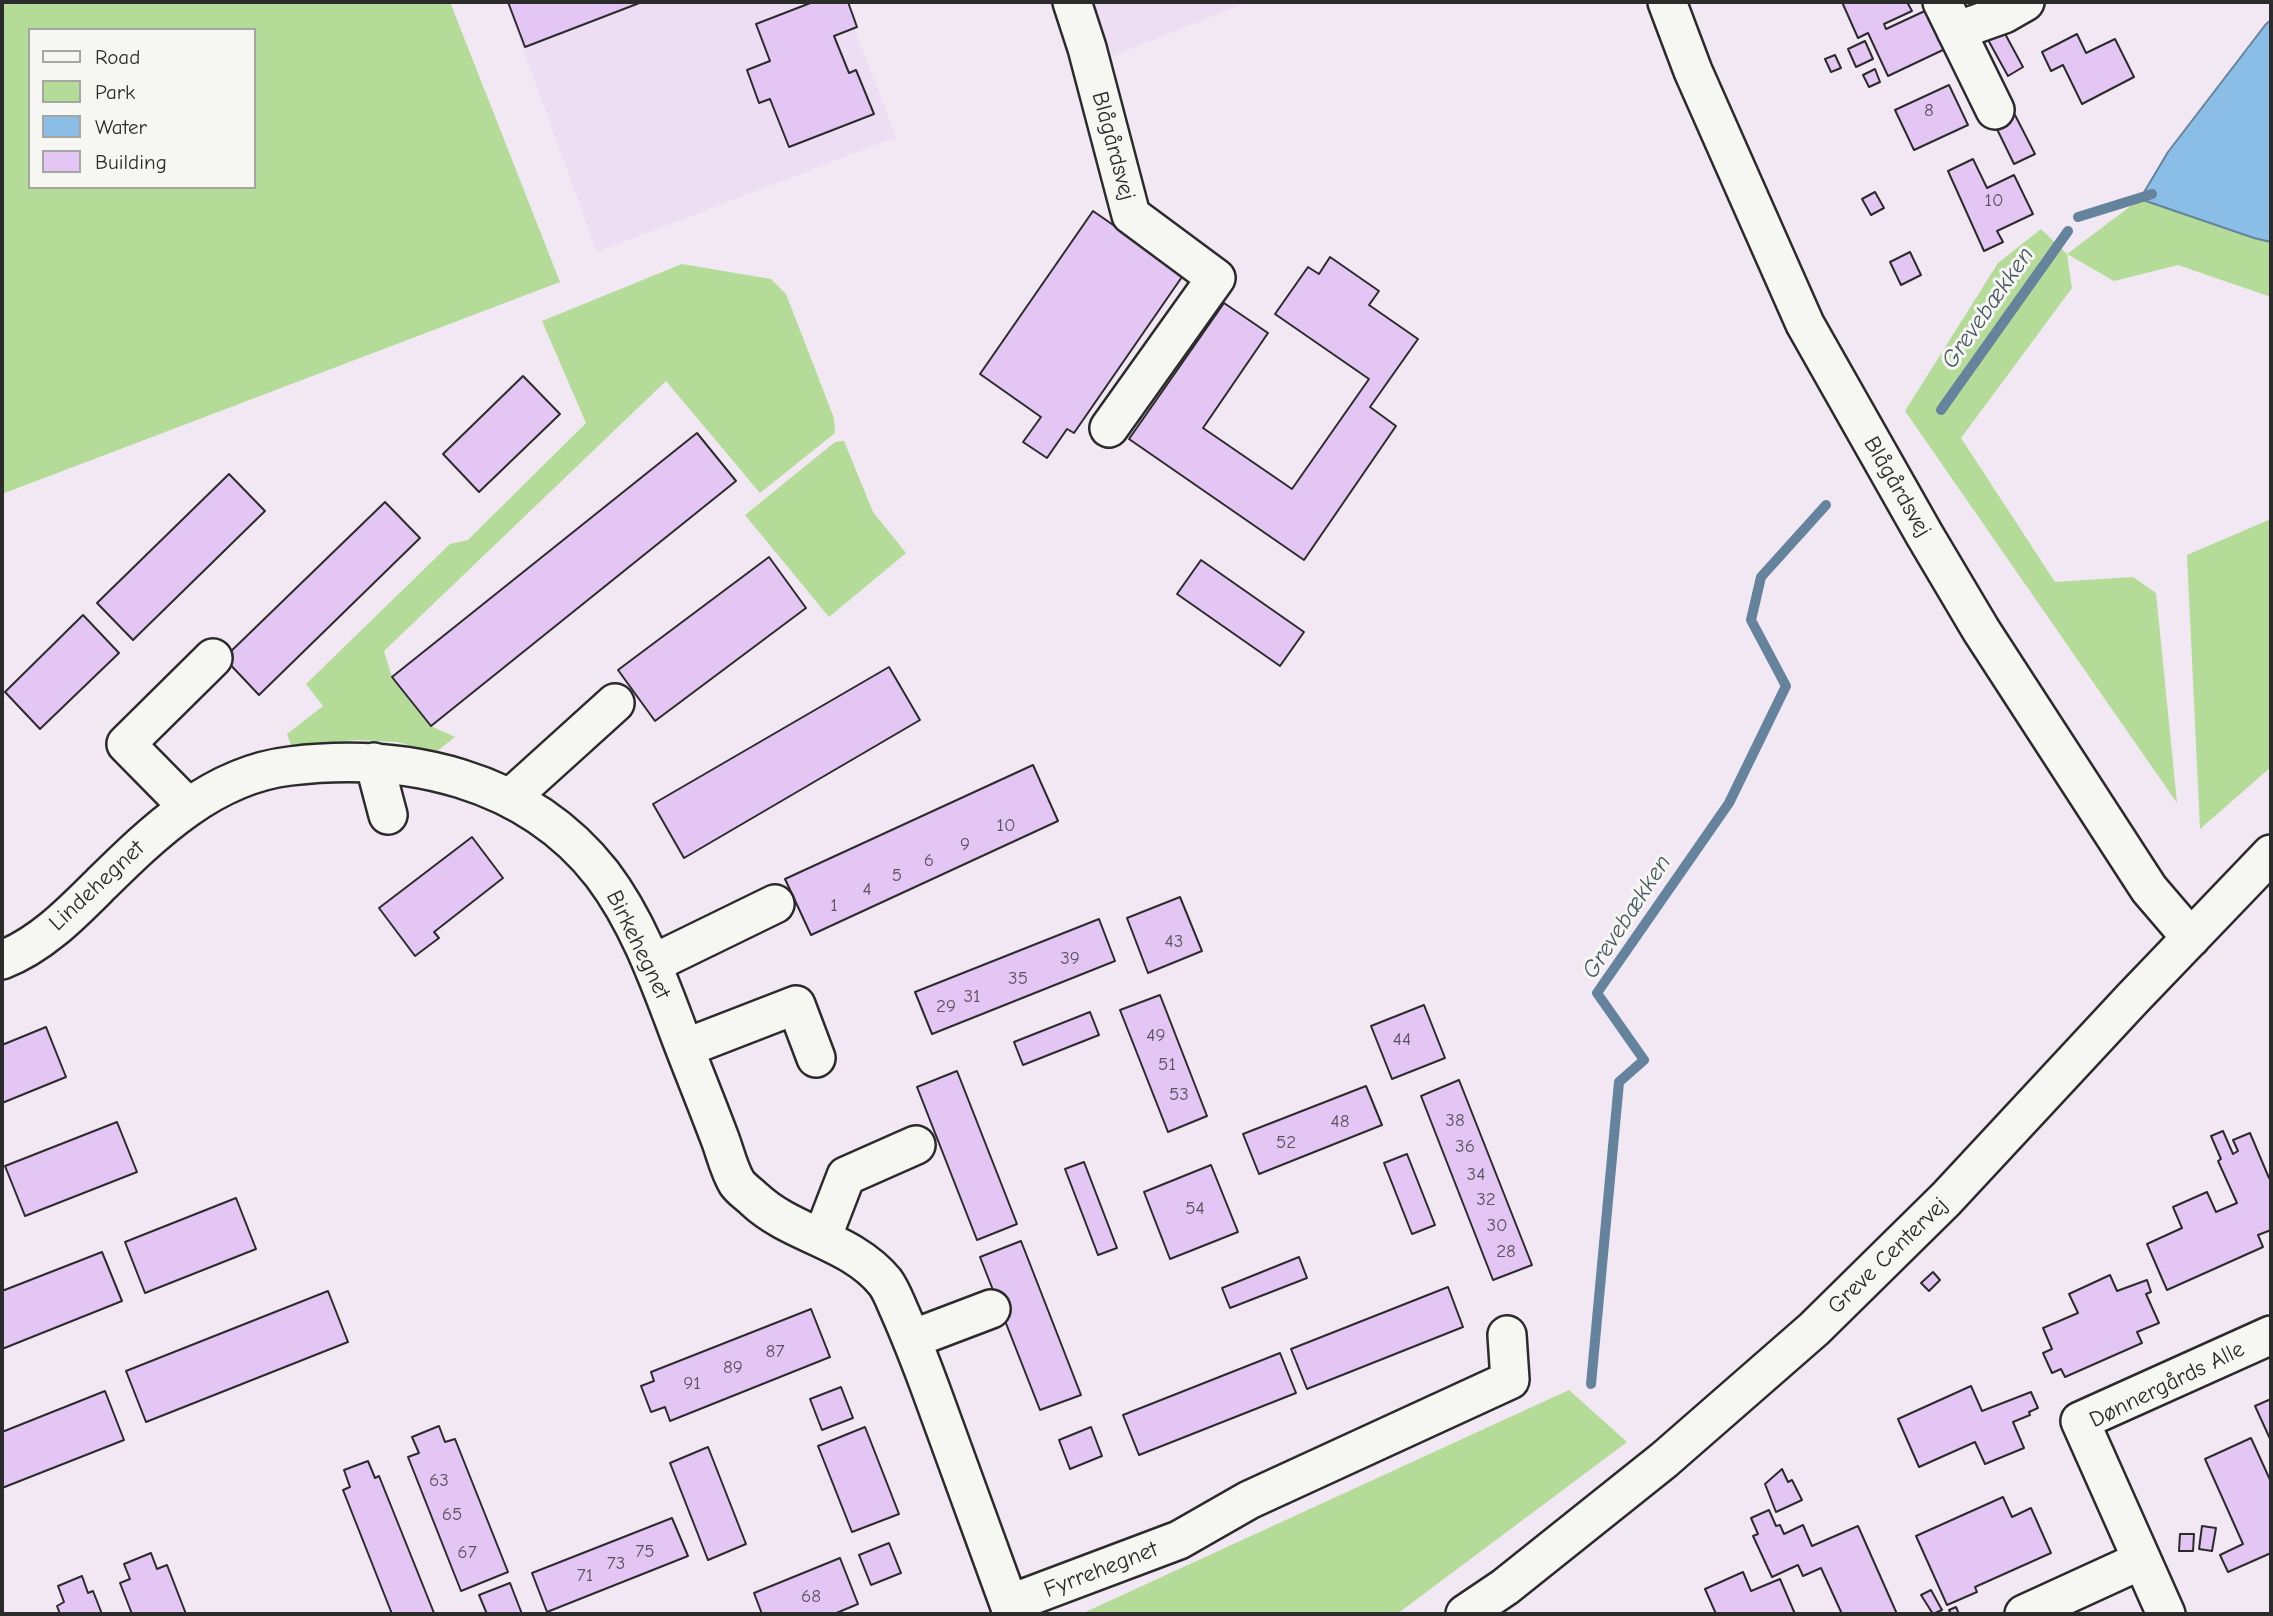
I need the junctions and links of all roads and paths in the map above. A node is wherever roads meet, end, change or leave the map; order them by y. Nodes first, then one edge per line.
1 (1072, 2) edge
2 (1667, 2) edge
3 (2025, 2) edge
4 (1949, 17) edge
5 (1995, 110) dead end
6 (1109, 428) dead end
7 (213, 659) dead end
8 (615, 703) dead end
9 (374, 762) junction
10 (330, 764) joint
11 (510, 798) junction
12 (188, 807) junction
13 (388, 815) dead end
14 (2271, 854) edge
15 (775, 904) dead end
16 (2190, 938) junction
17 (2, 960) edge
18 (652, 964) junction
19 (685, 1048) junction
20 (816, 1058) dead end
21 (916, 1145) dead end
22 (737, 1184) joint
23 (822, 1238) junction
24 (991, 1309) dead end
25 (1507, 1335) dead end
26 (2271, 1335) edge
27 (912, 1339) junction
28 (2142, 1560) junction
29 (1009, 1609) edge
30 (1465, 1614) edge
31 (2024, 1614) edge
32 (2166, 1614) edge

1 - 6 street, Blågårdsvej
2 - 16 street, Blågårdsvej
3 - 4 street
4 - 5 street
7 - 12 street
8 - 11 street
9 - 10 street, Birkehegnet
9 - 11 street, Birkehegnet
9 - 13 street
10 - 12 street, Lindehegnet
11 - 18 street, Birkehegnet
12 - 17 street, Lindehegnet
14 - 16 street, Greve Centervej
15 - 18 street
16 - 30 street, Greve Centervej
18 - 19 street, Birkehegnet
19 - 20 street
19 - 22 street, Birkehegnet
21 - 23 street
22 - 23 street, Fyrrehegnet
23 - 27 street, Fyrrehegnet
24 - 27 street
25 - 29 street, Fyrrehegnet
26 - 28 street, Dønnergårds Alle
27 - 29 street, Fyrrehegnet
28 - 31 street
28 - 32 street, Dønnergårds Alle

